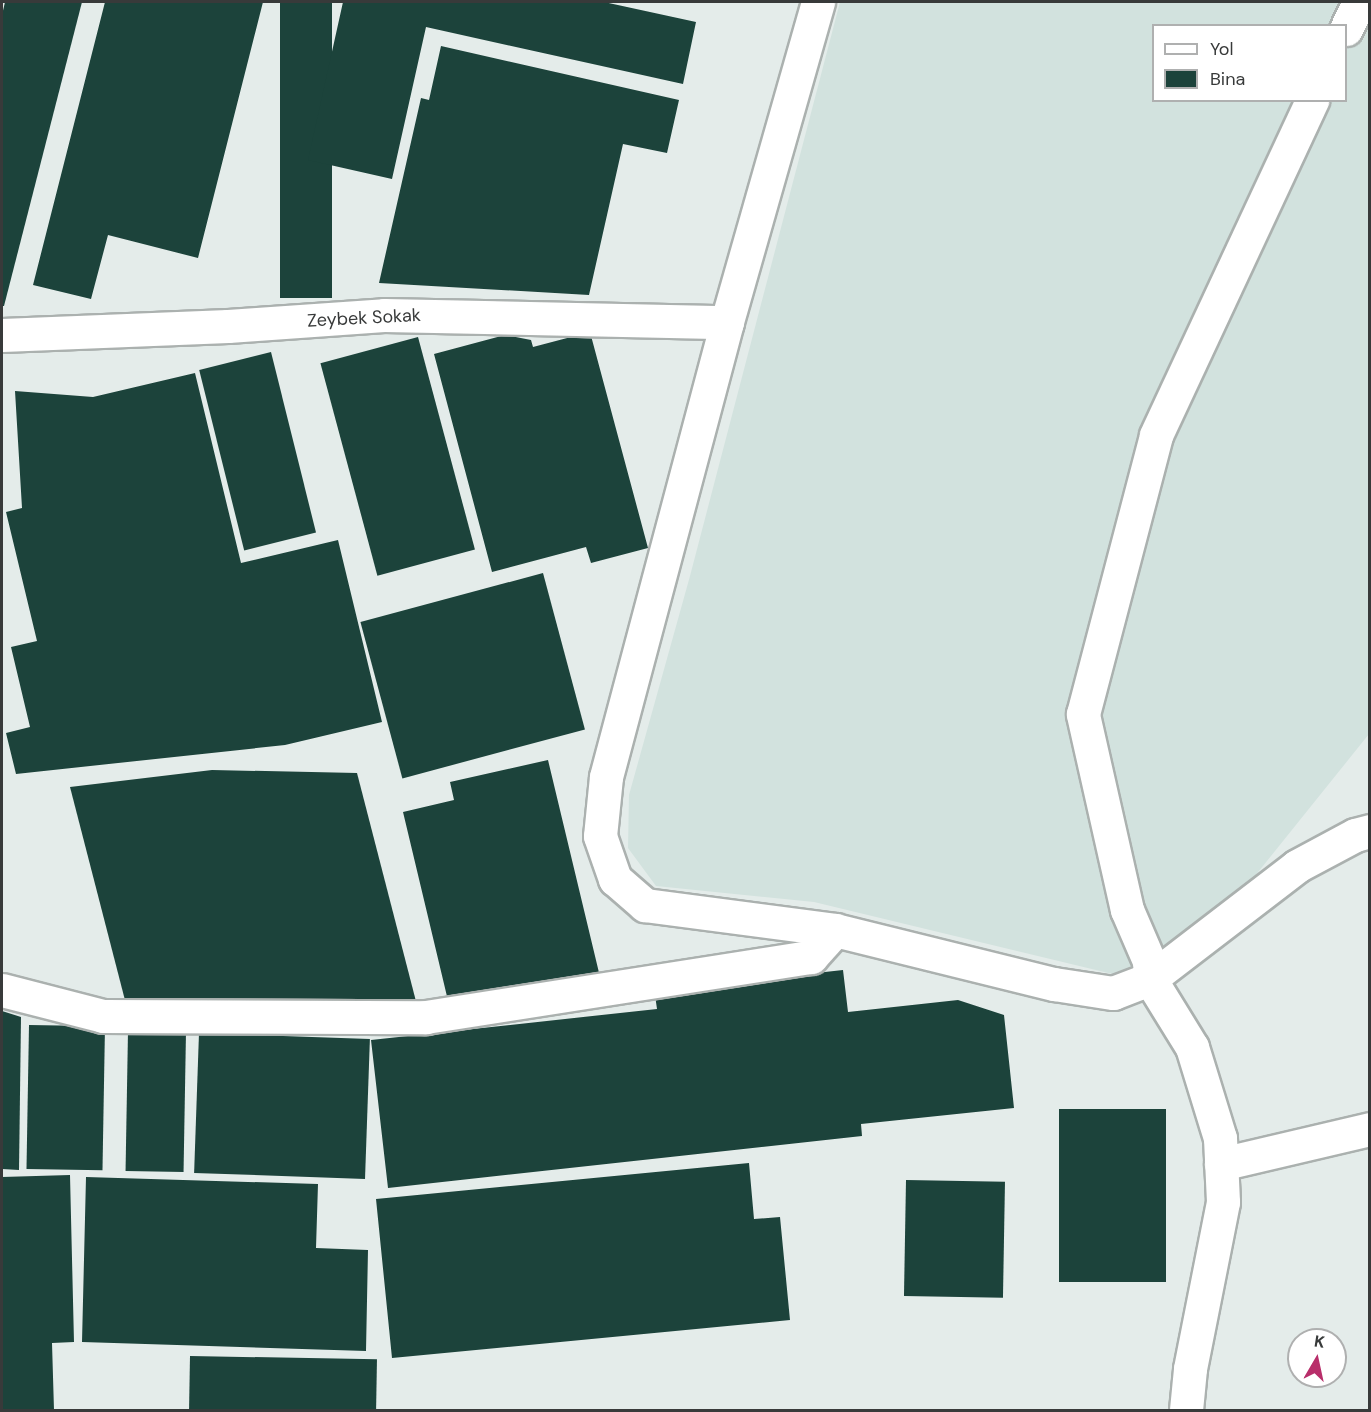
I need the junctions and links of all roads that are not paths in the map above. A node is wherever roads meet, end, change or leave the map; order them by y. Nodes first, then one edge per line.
1 (818, 2) edge
2 (1359, 2) edge
3 (1347, 27) edge
4 (1311, 102) edge
5 (727, 322) junction
6 (2, 335) edge
7 (1370, 831) edge
8 (836, 930) junction
9 (1150, 979) junction
10 (2, 990) edge
11 (1370, 1129) edge
12 (1221, 1164) junction
13 (1186, 1410) edge

1 - 5 street
2 - 3 street
4 - 9 street
5 - 6 street, Zeybek Sokak
5 - 8 street
7 - 9 street
8 - 9 street
8 - 10 street
9 - 12 street
11 - 12 street
12 - 13 street

